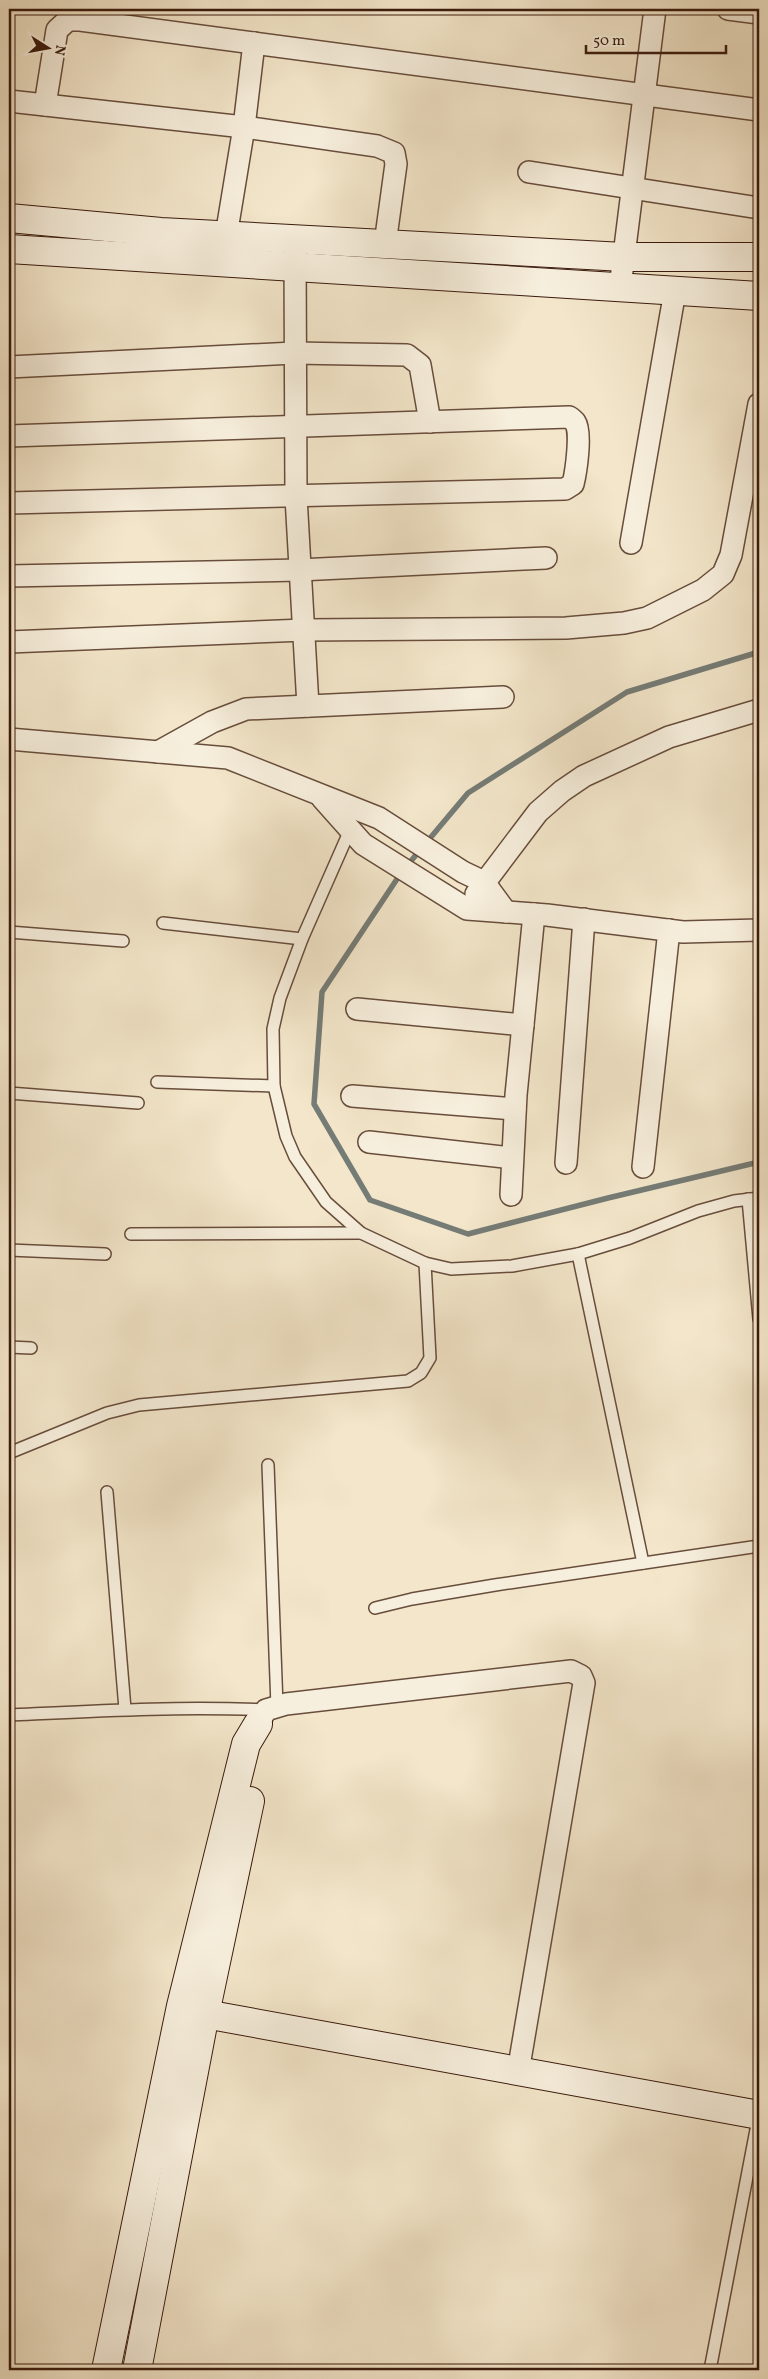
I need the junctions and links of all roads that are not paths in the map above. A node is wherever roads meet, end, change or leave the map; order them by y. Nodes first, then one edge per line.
1 (655, 9) edge
2 (728, 9) edge
3 (759, 12) edge
4 (254, 43) junction
5 (643, 96) junction
6 (9, 101) edge
7 (45, 105) junction
8 (759, 110) edge
9 (244, 127) junction
10 (529, 172) dead end
11 (632, 187) junction
12 (759, 208) edge
13 (9, 218) edge
14 (226, 236) junction
15 (296, 239) junction
16 (386, 244) junction
17 (9, 249) edge
18 (624, 257) junction
19 (759, 257) edge
20 (294, 267) junction
21 (620, 287) junction
22 (674, 291) junction
23 (759, 296) edge
24 (294, 353) junction
25 (9, 366) edge
26 (759, 404) edge
27 (430, 422) junction
28 (295, 426) junction
29 (9, 436) edge
30 (296, 497) junction
31 (9, 503) edge
32 (630, 543) dead end
33 (546, 558) dead end
34 (299, 570) junction
35 (9, 576) edge
36 (304, 630) junction
37 (9, 642) edge
38 (503, 697) dead end
39 (308, 706) junction
40 (759, 710) edge
41 (9, 738) edge
42 (158, 752) junction
43 (318, 794) junction
44 (357, 837) junction
45 (484, 882) junction
46 (467, 909) junction
47 (506, 912) junction
48 (534, 914) junction
49 (584, 919) junction
50 (163, 923) dead end
51 (669, 930) junction
52 (759, 930) edge
53 (9, 932) edge
54 (302, 939) junction
55 (123, 941) dead end
56 (357, 1009) dead end
57 (523, 1025) junction
58 (157, 1082) dead end
59 (274, 1086) junction
60 (9, 1094) edge
61 (352, 1096) dead end
62 (138, 1102) dead end
63 (515, 1109) junction
64 (369, 1142) dead end
65 (512, 1158) junction
66 (566, 1163) dead end
67 (643, 1168) dead end
68 (511, 1195) dead end
69 (754, 1199) edge
70 (361, 1233) junction
71 (131, 1234) dead end
72 (9, 1250) edge
73 (105, 1254) dead end
74 (578, 1254) junction
75 (425, 1264) junction
76 (759, 1319) edge
77 (9, 1347) edge
78 (31, 1348) dead end
79 (9, 1454) edge
80 (268, 1465) dead end
81 (107, 1492) dead end
82 (759, 1546) edge
83 (644, 1563) junction
84 (375, 1608) dead end
85 (125, 1709) junction
86 (267, 1713) junction
87 (9, 1715) edge
88 (193, 2010) junction
89 (518, 2072) junction
90 (759, 2114) edge
91 (130, 2247) junction
92 (159, 2253) junction
93 (106, 2370) edge
94 (137, 2370) edge
95 (710, 2370) edge

1 - 5 street
2 - 3 street
4 - 5 street
4 - 7 street
4 - 9 street
5 - 8 street
5 - 11 street
6 - 7 street
7 - 9 street
9 - 14 street
9 - 16 street
10 - 11 street
11 - 12 street
11 - 18 street
13 - 14 street
14 - 15 street
15 - 16 street
15 - 20 street
16 - 18 street
17 - 20 street
18 - 19 street
18 - 21 street
20 - 21 street
20 - 24 street
21 - 22 street
22 - 23 street
22 - 32 street
24 - 25 street
24 - 27 street
24 - 28 street
26 - 36 street
27 - 28 street
27 - 30 street
28 - 29 street
28 - 30 street
30 - 31 street
30 - 34 street
33 - 34 street
34 - 35 street
34 - 36 street
36 - 37 street
36 - 39 street
38 - 39 street
39 - 42 street
40 - 45 street
41 - 42 street
42 - 43 street
43 - 44 street
43 - 45 street
44 - 46 street
44 - 54 lane
45 - 46 street
45 - 47 street
46 - 47 street
47 - 48 street
48 - 49 street
48 - 57 street
49 - 51 street
49 - 66 street
50 - 54 lane
51 - 52 street
51 - 67 street
53 - 55 lane
54 - 59 lane
56 - 57 street
57 - 63 street
58 - 59 lane
59 - 70 lane
60 - 62 lane
61 - 63 street
63 - 65 street
64 - 65 street
65 - 68 street
69 - 74 lane
69 - 76 lane
70 - 71 lane
70 - 75 lane
72 - 73 lane
74 - 75 lane
74 - 83 lane
75 - 79 lane
77 - 78 lane
80 - 86 lane
81 - 85 lane
82 - 83 lane
83 - 84 lane
85 - 86 lane
85 - 87 lane
86 - 88 street
86 - 89 street
88 - 89 street
88 - 91 street
88 - 92 street
89 - 90 street
90 - 95 lane
91 - 92 street
91 - 93 street
92 - 94 street

